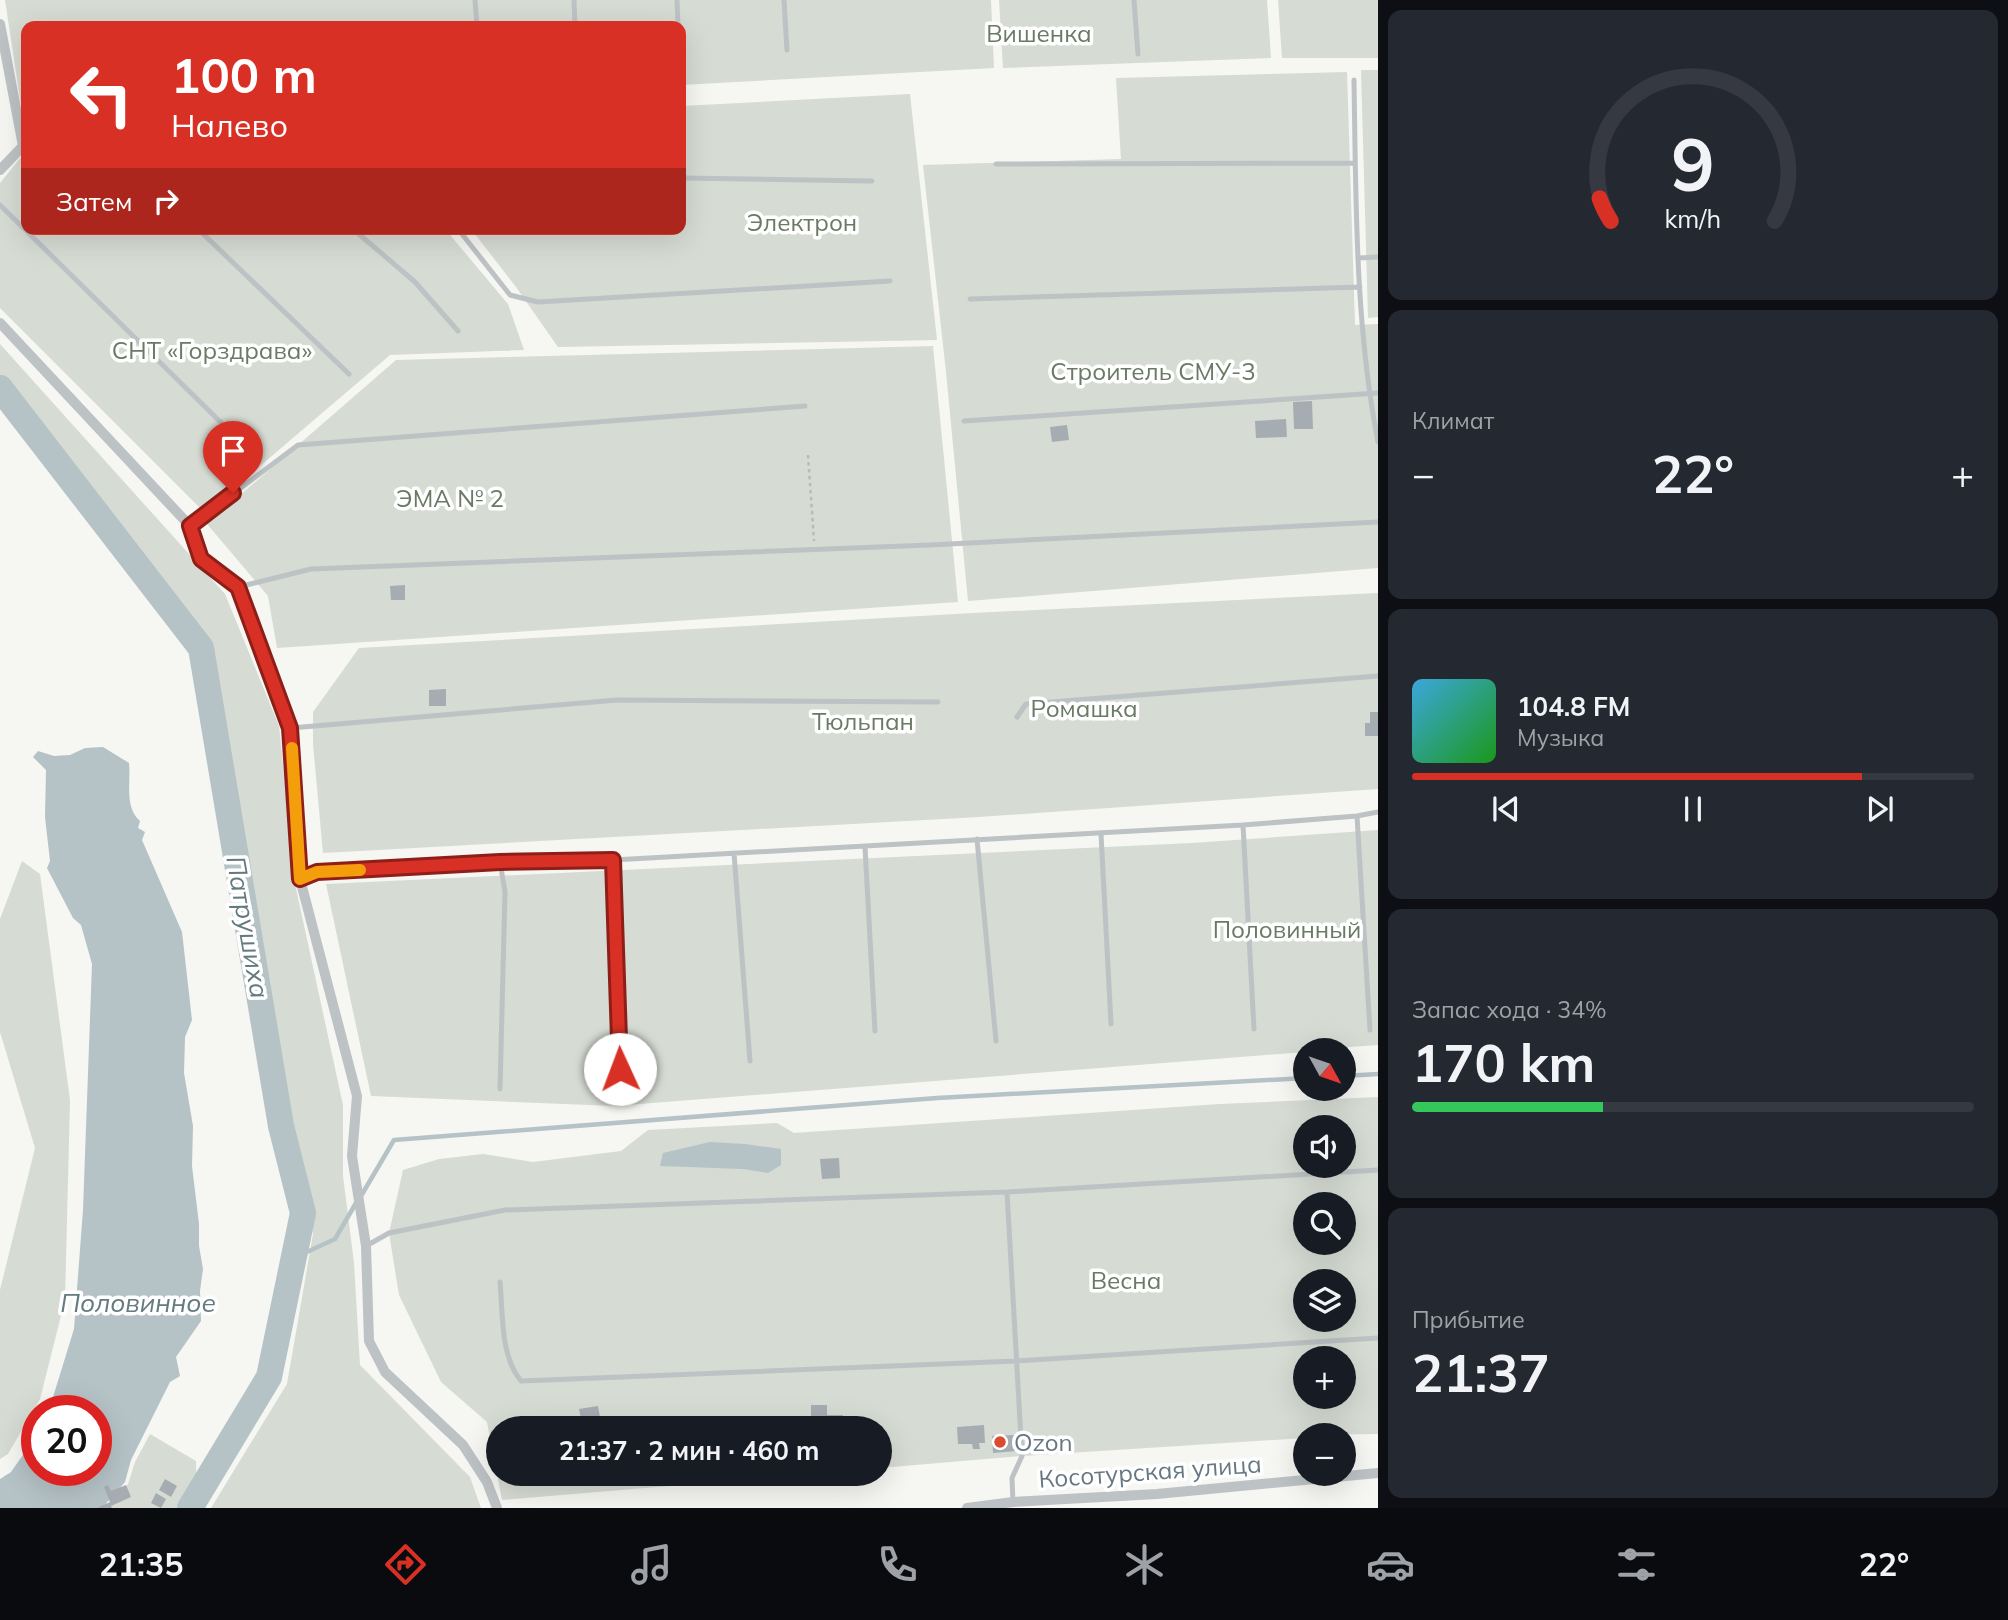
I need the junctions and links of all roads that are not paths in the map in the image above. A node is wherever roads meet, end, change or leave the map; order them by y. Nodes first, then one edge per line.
1 (475, 0) edge
2 (574, 0) edge
3 (677, 0) edge
4 (784, 0) edge
5 (1134, 0) edge
6 (477, 21) edge
7 (575, 21) edge
8 (678, 21) edge
9 (0, 24) edge
10 (787, 50) dead end
11 (1138, 54) dead end
12 (1354, 80) dead end
13 (21, 126) edge
14 (21, 150) edge
15 (1355, 163) junction
16 (996, 164) dead end
17 (0, 170) edge
18 (686, 178) edge
19 (872, 181) dead end
20 (0, 205) edge
21 (21, 226) edge
22 (30, 235) edge
23 (204, 235) edge
24 (360, 235) edge
25 (463, 235) edge
26 (1378, 257) edge
27 (1359, 258) junction
28 (890, 281) dead end
29 (1360, 287) junction
30 (970, 299) dead end
31 (0, 323) edge
32 (458, 331) dead end
33 (349, 374) dead end
34 (1368, 393) junction
35 (1378, 393) edge
36 (806, 405) dead end
37 (964, 421) dead end
38 (1378, 442) edge
39 (254, 456) dead end
40 (1378, 522) edge
41 (190, 526) junction
42 (238, 587) junction
43 (1378, 676) edge
44 (938, 702) dead end
45 (1017, 718) dead end
46 (290, 728) junction
47 (1378, 812) edge
48 (1357, 816) junction
49 (1243, 825) junction
50 (1101, 834) junction
51 (977, 839) junction
52 (865, 847) junction
53 (734, 853) junction
54 (613, 860) junction
55 (500, 862) junction
56 (300, 879) junction
57 (1111, 1024) dead end
58 (1254, 1029) dead end
59 (1370, 1030) dead end
60 (875, 1031) dead end
61 (996, 1041) dead end
62 (750, 1061) dead end
63 (620, 1069) dead end
64 (500, 1089) dead end
65 (1378, 1170) edge
66 (1007, 1192) junction
67 (366, 1246) junction
68 (500, 1282) dead end
69 (1378, 1338) edge
70 (1016, 1361) junction
71 (1378, 1473) edge
72 (1013, 1502) junction
73 (497, 1508) edge
74 (967, 1508) edge

1 - 6 lane
2 - 7 lane
3 - 8 lane
4 - 10 lane
5 - 11 lane
9 - 13 street
12 - 15 lane
14 - 17 street
15 - 16 lane
15 - 27 lane
18 - 19 lane
20 - 21 lane
22 - 39 lane
23 - 33 lane
24 - 32 lane
25 - 28 lane
26 - 27 lane
27 - 29 lane
29 - 30 lane
29 - 34 lane
31 - 41 street
34 - 35 lane
34 - 37 lane
34 - 38 lane
36 - 41 lane
40 - 42 lane
41 - 42 street
42 - 46 street
43 - 45 lane
44 - 46 lane
46 - 56 street
47 - 48 lane
48 - 49 lane
48 - 59 lane
49 - 50 lane
49 - 58 lane
50 - 51 lane
50 - 57 lane
51 - 52 lane
51 - 61 lane
52 - 53 lane
52 - 60 lane
53 - 54 lane
53 - 62 lane
54 - 55 lane
54 - 63 lane
55 - 56 lane
55 - 64 lane
56 - 67 street
65 - 66 lane
66 - 67 lane
66 - 70 lane
67 - 73 street
68 - 70 lane
69 - 70 lane
70 - 72 lane
71 - 72 street, Косотурская улица
72 - 74 street, Косотурская улица

